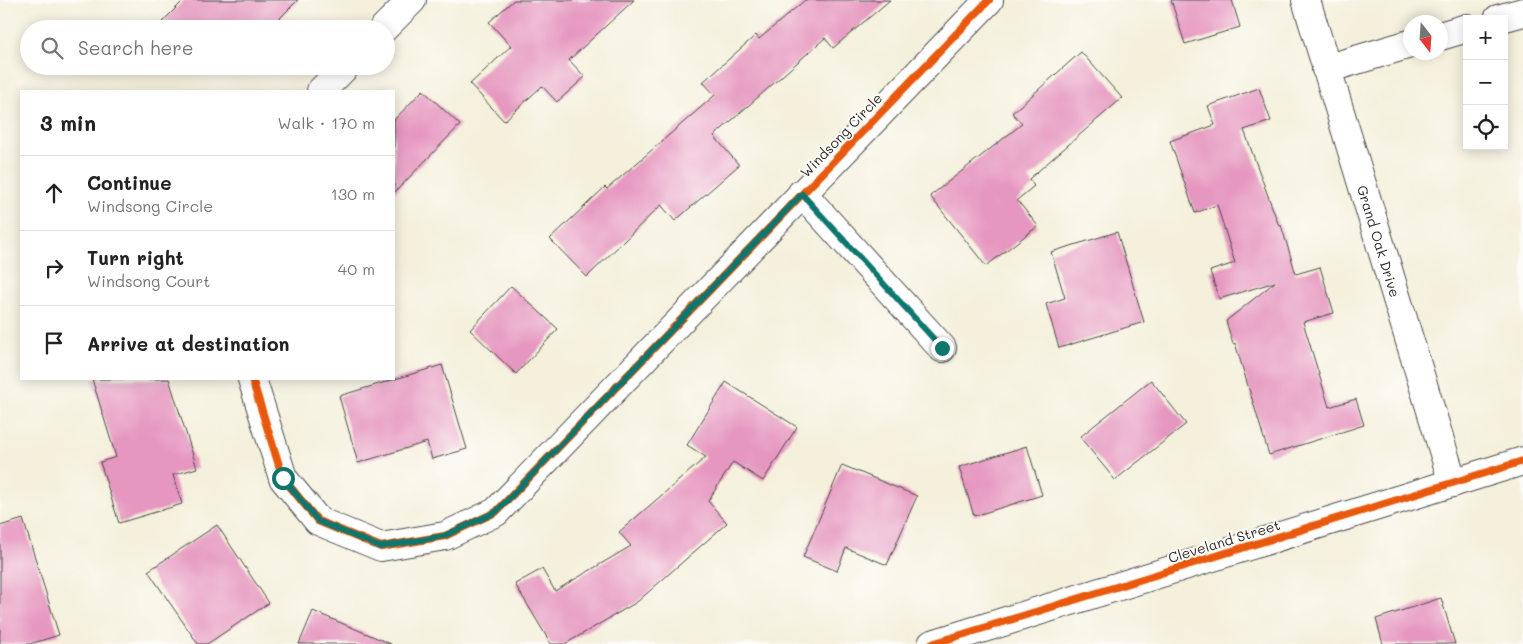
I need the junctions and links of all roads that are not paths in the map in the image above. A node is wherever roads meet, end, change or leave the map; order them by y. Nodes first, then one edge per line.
1 (412, 0) edge
2 (989, 0) edge
3 (1306, 0) edge
4 (1523, 12) edge
5 (1508, 16) edge
6 (392, 20) edge
7 (1463, 29) edge
8 (1448, 34) edge
9 (1403, 46) edge
10 (1326, 69) junction
11 (337, 75) edge
12 (322, 90) edge
13 (802, 194) junction
14 (942, 348) dead end
15 (252, 380) edge
16 (1523, 461) edge
17 (1453, 484) junction
18 (932, 644) edge

1 - 6 street
2 - 13 street, Windsong Circle
3 - 10 street, Grand Oak Drive
4 - 5 street
7 - 8 street
9 - 10 street
10 - 17 street, Grand Oak Drive
11 - 12 street
13 - 14 street
13 - 15 street, Windsong Circle
16 - 17 street, Cleveland Street
17 - 18 street, Cleveland Street

